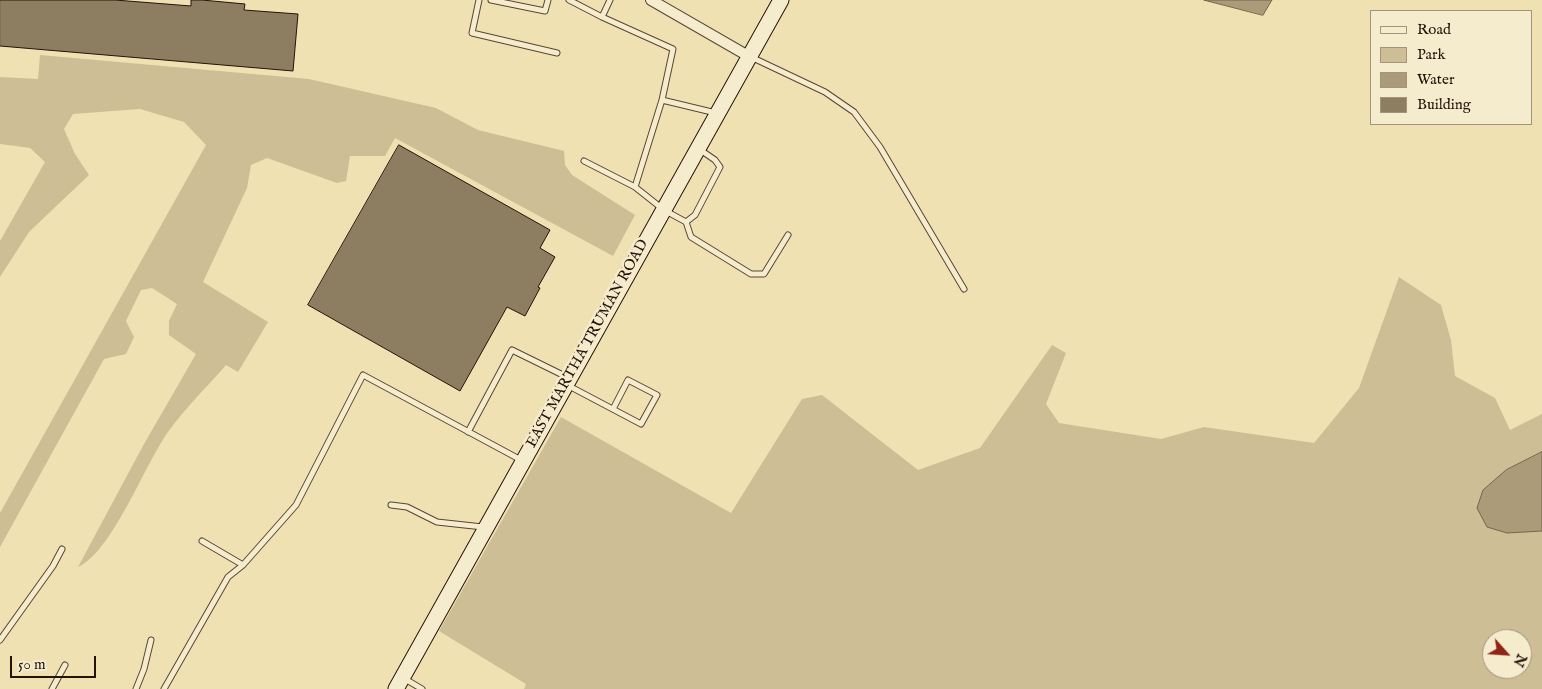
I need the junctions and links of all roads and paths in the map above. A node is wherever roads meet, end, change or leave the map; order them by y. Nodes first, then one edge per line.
1 (479, 0) edge
2 (491, 0) edge
3 (548, 0) edge
4 (569, 0) edge
5 (610, 0) edge
6 (651, 0) edge
7 (781, 0) edge
8 (602, 17) junction
9 (557, 53) dead end
10 (750, 57) junction
11 (662, 100) junction
12 (718, 114) junction
13 (698, 148) junction
14 (584, 161) dead end
15 (635, 187) junction
16 (664, 210) junction
17 (686, 222) junction
18 (788, 236) dead end
19 (964, 289) dead end
20 (568, 381) junction
21 (613, 409) junction
22 (468, 432) junction
23 (523, 461) junction
24 (391, 505) dead end
25 (486, 527) junction
26 (202, 542) dead end
27 (62, 549) dead end
28 (243, 566) junction
29 (0, 640) edge
30 (151, 640) dead end
31 (65, 665) dead end
32 (399, 683) edge
33 (52, 689) edge
34 (136, 689) edge
35 (164, 689) edge
36 (422, 689) edge

1 - 9 lane
2 - 3 lane
4 - 8 lane
5 - 8 lane
6 - 10 street
7 - 10 main road, EAST MARTHA TRUMAN ROAD
8 - 11 lane
10 - 12 main road, EAST MARTHA TRUMAN ROAD
10 - 19 lane
11 - 12 lane
11 - 15 lane
12 - 13 main road, EAST MARTHA TRUMAN ROAD
13 - 16 main road, EAST MARTHA TRUMAN ROAD
13 - 17 lane
14 - 15 lane
15 - 16 lane
16 - 17 lane
16 - 20 main road, EAST MARTHA TRUMAN ROAD
17 - 18 lane
20 - 21 lane
20 - 22 lane
20 - 23 main road, EAST MARTHA TRUMAN ROAD
21 - 21 lane
22 - 23 lane
22 - 28 lane
23 - 25 main road, EAST MARTHA TRUMAN ROAD
24 - 25 lane
25 - 32 main road, EAST MARTHA TRUMAN ROAD
26 - 28 lane
27 - 29 lane
28 - 35 lane
30 - 34 lane
31 - 33 lane
32 - 36 lane

